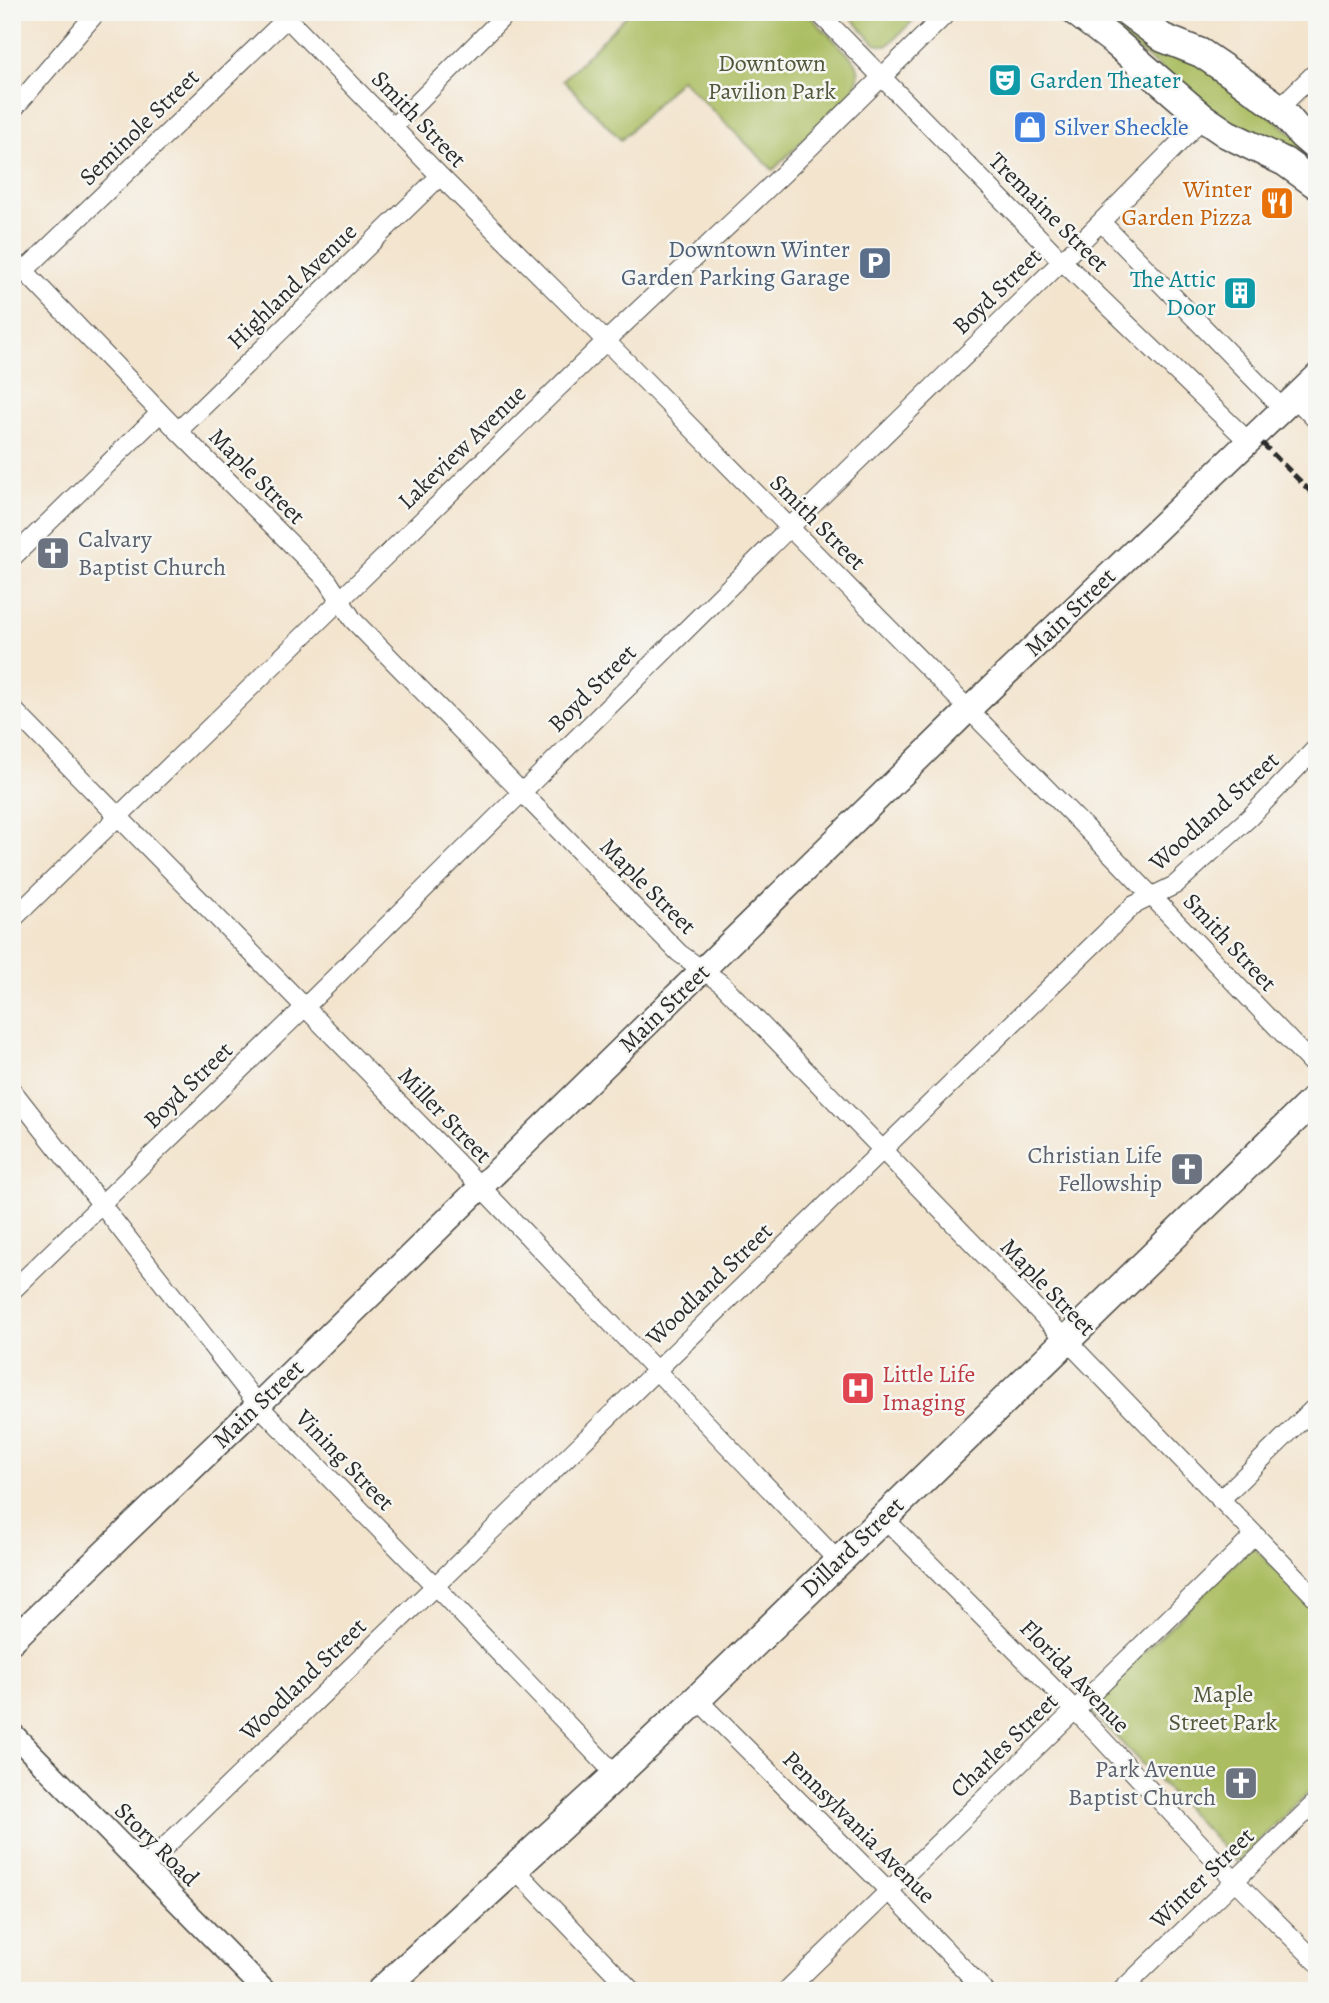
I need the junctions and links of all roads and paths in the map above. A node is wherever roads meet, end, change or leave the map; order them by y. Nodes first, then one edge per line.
1 (97, 12) edge
2 (508, 12) edge
3 (818, 12) edge
4 (948, 12) edge
5 (1076, 12) edge
6 (1128, 12) edge
7 (284, 15) edge
8 (1317, 71) edge
9 (882, 78) junction
10 (1279, 108) junction
11 (12, 111) edge
12 (1202, 117) junction
13 (393, 127) junction
14 (1317, 148) edge
15 (440, 176) junction
16 (1317, 185) edge
17 (1101, 222) junction
18 (1062, 261) junction
19 (18, 265) edge
20 (606, 341) junction
21 (1317, 376) edge
22 (1289, 404) junction
23 (160, 413) junction
24 (1317, 421) edge
25 (178, 431) junction
26 (1249, 442) junction
27 (789, 528) junction
28 (12, 558) edge
29 (340, 600) junction
30 (12, 708) edge
31 (969, 709) junction
32 (1317, 747) edge
33 (521, 792) junction
34 (119, 817) junction
35 (1153, 896) junction
36 (12, 920) edge
37 (703, 970) junction
38 (305, 1007) junction
39 (1317, 1069) edge
40 (12, 1090) edge
41 (1317, 1097) edge
42 (881, 1150) junction
43 (480, 1186) junction
44 (100, 1204) junction
45 (12, 1291) edge
46 (1065, 1340) junction
47 (656, 1371) junction
48 (258, 1405) junction
49 (1317, 1405) edge
50 (1220, 1500) junction
51 (883, 1517) junction
52 (1255, 1535) junction
53 (838, 1561) junction
54 (435, 1586) junction
55 (1317, 1599) edge
56 (12, 1641) edge
57 (697, 1699) junction
58 (1075, 1710) junction
59 (12, 1733) edge
60 (616, 1776) junction
61 (1317, 1801) edge
62 (144, 1867) junction
63 (514, 1868) junction
64 (1235, 1881) junction
65 (889, 1891) junction
66 (1317, 1962) edge
67 (265, 1991) edge
68 (380, 1991) edge
69 (632, 1991) edge
70 (786, 1991) edge
71 (985, 1991) edge
72 (1121, 1991) edge

1 - 11 street
2 - 13 street
3 - 9 street, Tremaine Street
4 - 9 street, Lakeview Avenue
5 - 12 main road
6 - 10 main road
7 - 13 street, Smith Street
7 - 19 street, Seminole Street
8 - 10 street
9 - 18 street, Tremaine Street
9 - 20 street, Lakeview Avenue
10 - 14 main road
12 - 16 main road
12 - 17 street, Boyd Street
13 - 15 street, Smith Street
15 - 20 street, Smith Street
15 - 25 street, Highland Avenue
17 - 18 street, Boyd Street
17 - 22 street
18 - 26 street, Tremaine Street
18 - 27 street, Boyd Street
19 - 23 street, Maple Street
20 - 27 street, Smith Street
20 - 29 street, Lakeview Avenue
21 - 22 main road, Main Street
22 - 24 street
22 - 26 main road, Main Street
23 - 25 street, Maple Street
23 - 28 street
25 - 29 street, Maple Street
26 - 31 main road, Main Street
27 - 31 street, Smith Street
27 - 33 street, Boyd Street
29 - 33 street, Maple Street
29 - 34 street, Lakeview Avenue
30 - 34 street, Miller Street
31 - 35 street, Smith Street
31 - 37 main road, Main Street
32 - 35 street, Woodland Street
33 - 37 street, Maple Street
33 - 38 street, Boyd Street
34 - 36 street, Lakeview Avenue
34 - 38 street, Miller Street
35 - 39 street, Smith Street
35 - 42 street, Woodland Street
37 - 42 street, Maple Street
37 - 43 main road, Main Street
38 - 43 street, Miller Street
38 - 44 street, Boyd Street
40 - 44 street, Vining Street
41 - 46 main road, Dillard Street
42 - 46 street, Maple Street
42 - 47 street, Woodland Street
43 - 47 street, Miller Street
43 - 48 main road, Main Street
44 - 45 street, Boyd Street
44 - 48 street, Vining Street
46 - 50 street, Maple Street
46 - 51 main road, Dillard Street
47 - 53 street, Miller Street
47 - 54 street, Woodland Street
48 - 54 street, Vining Street
48 - 56 main road, Main Street
49 - 50 street
50 - 52 street, Maple Street
51 - 53 main road, Dillard Street
51 - 58 street, Florida Avenue
52 - 55 street, Maple Street
52 - 58 street, Charles Street
53 - 57 main road, Dillard Street
54 - 60 street, Vining Street
54 - 62 street, Woodland Street
57 - 60 main road, Dillard Street
57 - 65 street, Pennsylvania Avenue
58 - 64 street, Florida Avenue
58 - 65 street, Charles Street
59 - 62 street, Story Road
60 - 63 main road, Dillard Street
61 - 64 street, Winter Street
62 - 67 street, Story Road
63 - 68 main road, Dillard Street
63 - 69 street
64 - 66 street, Florida Avenue
64 - 72 street, Winter Street
65 - 70 street, Charles Street
65 - 71 street, Pennsylvania Avenue

